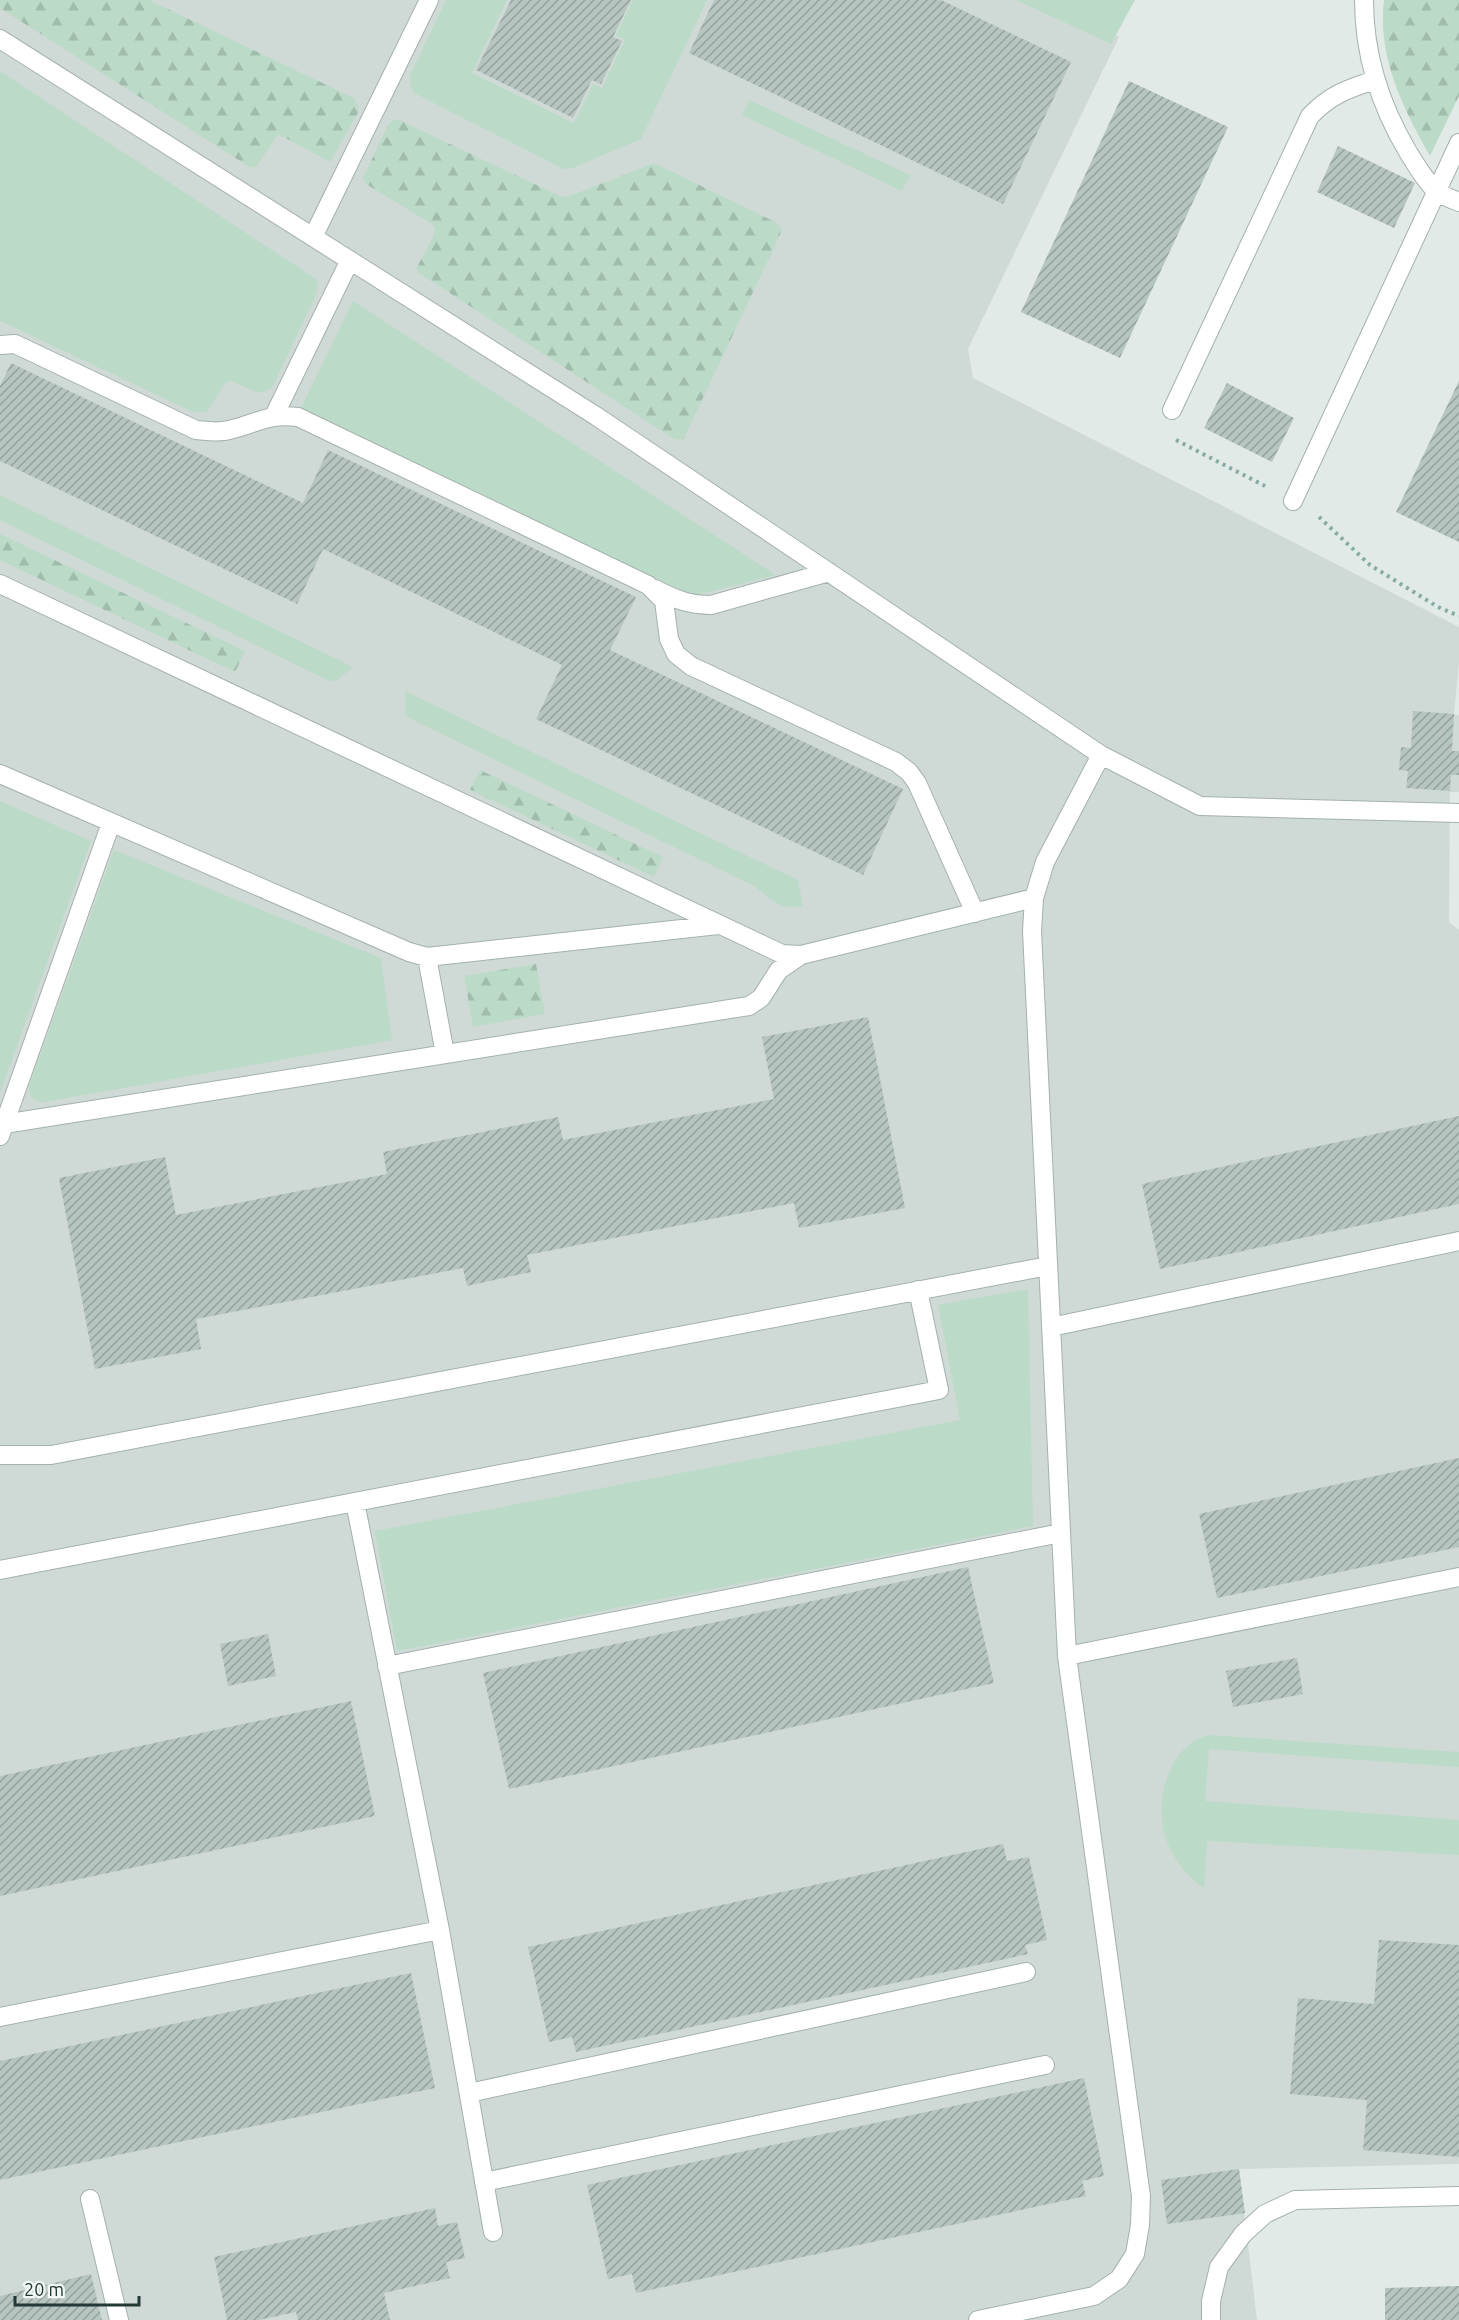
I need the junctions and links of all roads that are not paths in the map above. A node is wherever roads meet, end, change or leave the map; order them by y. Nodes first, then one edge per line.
1 (429, 0) edge
2 (1364, 0) edge
3 (0, 39) edge
4 (1374, 80) junction
5 (1459, 143) edge
6 (1436, 191) junction
7 (1459, 202) edge
8 (314, 237) junction
9 (350, 260) junction
10 (0, 345) edge
11 (1172, 410) dead end
12 (274, 416) junction
13 (1293, 501) dead end
14 (829, 572) junction
15 (0, 584) edge
16 (648, 585) junction
17 (1101, 755) junction
18 (0, 774) edge
19 (1459, 813) edge
20 (111, 823) junction
21 (1034, 898) junction
22 (975, 913) junction
23 (718, 925) junction
24 (801, 955) junction
25 (427, 957) junction
26 (445, 1054) junction
27 (2, 1130) edge
28 (1459, 1241) edge
29 (1048, 1266) junction
30 (918, 1290) junction
31 (1051, 1327) junction
32 (0, 1455) edge
33 (355, 1502) junction
34 (1061, 1533) junction
35 (0, 1570) edge
36 (1459, 1577) edge
37 (1067, 1656) junction
38 (387, 1666) junction
39 (440, 1930) junction
40 (1026, 1972) dead end
41 (0, 2017) edge
42 (1045, 2065) dead end
43 (469, 2093) junction
44 (484, 2182) junction
45 (1459, 2196) edge
46 (90, 2199) dead end
47 (493, 2232) dead end
48 (119, 2320) edge
49 (978, 2320) edge
50 (1211, 2320) edge

1 - 8 lane
2 - 4 lane
3 - 8 lane
4 - 6 lane
4 - 11 lane
5 - 6 lane
6 - 7 lane
6 - 13 lane
8 - 9 lane
9 - 12 lane
9 - 14 lane
10 - 12 lane
12 - 16 lane
14 - 16 lane
14 - 17 lane
15 - 23 lane
16 - 22 lane
17 - 19 lane
17 - 21 lane
18 - 20 lane
20 - 25 lane
20 - 27 lane
21 - 22 lane
21 - 29 lane
22 - 24 lane
23 - 24 lane
23 - 25 lane
24 - 26 lane
25 - 26 lane
26 - 27 lane
28 - 31 lane
29 - 30 lane
29 - 31 lane
30 - 32 lane
30 - 33 lane
31 - 34 lane
33 - 35 lane
33 - 38 lane
34 - 37 lane
34 - 38 lane
36 - 37 lane
37 - 49 lane
38 - 39 lane
39 - 41 lane
39 - 43 lane
40 - 43 lane
42 - 44 lane
43 - 44 lane
44 - 47 lane
45 - 50 lane
46 - 48 lane

